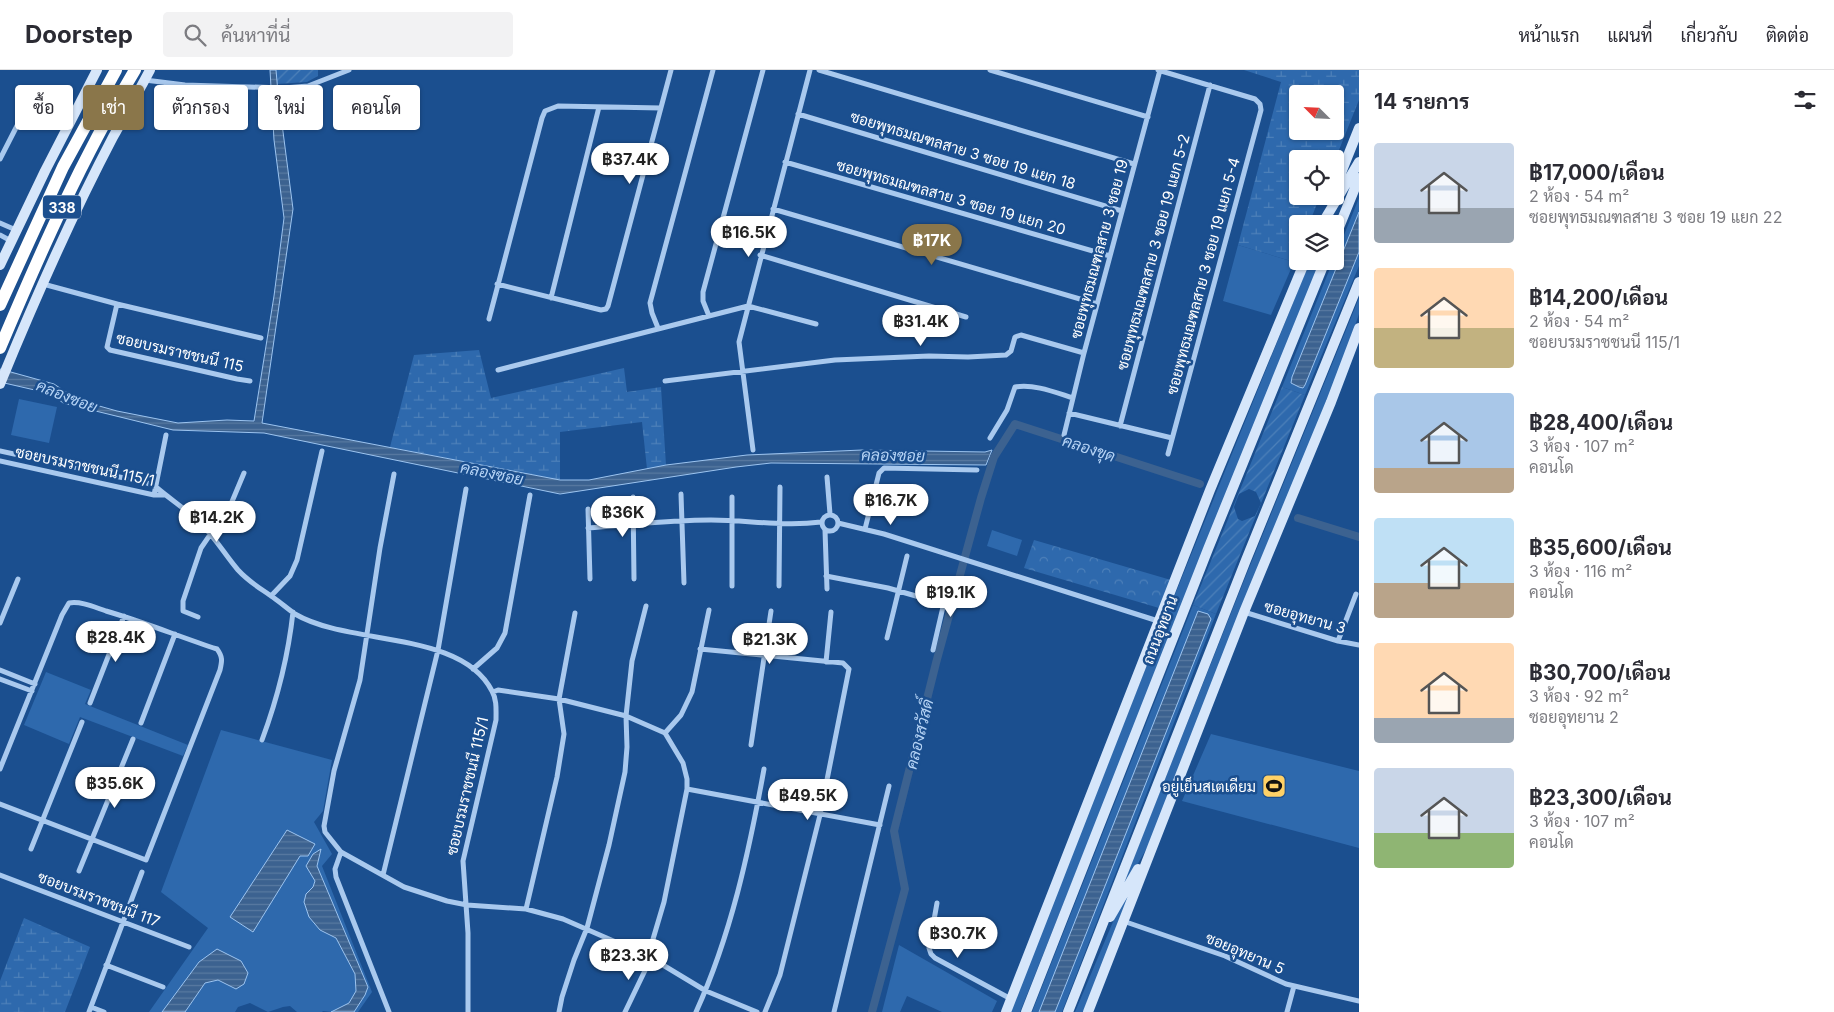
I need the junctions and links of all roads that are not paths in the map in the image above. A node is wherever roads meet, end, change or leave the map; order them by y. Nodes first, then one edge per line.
1 (97, 70) edge
2 (116, 70) edge
3 (135, 70) edge
4 (150, 70) edge
5 (349, 70) edge
6 (672, 70) edge
7 (713, 70) edge
8 (763, 70) edge
9 (810, 70) edge
10 (820, 70) edge
11 (990, 70) edge
12 (1159, 70) edge
13 (145, 80) junction
14 (1210, 86) junction
15 (599, 106) junction
16 (661, 108) junction
17 (798, 114) junction
18 (1148, 117) junction
19 (1359, 128) edge
20 (15, 130) edge
21 (0, 159) edge
22 (785, 162) junction
23 (1359, 162) edge
24 (1134, 164) junction
25 (1344, 166) edge
26 (1359, 178) edge
27 (773, 209) junction
28 (1122, 210) junction
29 (1327, 215) edge
30 (1344, 215) edge
31 (0, 223) edge
32 (16, 230) junction
33 (0, 235) edge
34 (12, 241) junction
35 (760, 255) junction
36 (1110, 256) junction
37 (0, 265) edge
38 (1301, 270) edge
39 (1321, 270) edge
40 (1359, 282) edge
41 (43, 284) junction
42 (497, 284) junction
43 (552, 298) junction
44 (0, 304) edge
45 (116, 304) junction
46 (1097, 304) junction
47 (748, 306) junction
48 (709, 316) junction
49 (966, 317) dead end
50 (489, 319) dead end
51 (816, 324) dead end
52 (658, 328) junction
53 (1359, 328) edge
54 (261, 338) dead end
55 (0, 348) edge
56 (1084, 353) junction
57 (498, 370) dead end
58 (742, 370) junction
59 (250, 381) dead end
60 (665, 381) dead end
61 (0, 383) edge
62 (1073, 398) junction
63 (1069, 413) junction
64 (1120, 426) junction
65 (166, 435) dead end
66 (1064, 435) dead end
67 (990, 438) dead end
68 (1172, 438) junction
69 (753, 450) dead end
70 (0, 451) edge
71 (322, 451) dead end
72 (1168, 454) dead end
73 (0, 461) edge
74 (63, 465) junction
75 (977, 470) dead end
76 (244, 473) dead end
77 (62, 474) junction
78 (394, 474) dead end
79 (115, 476) junction
80 (827, 477) dead end
81 (113, 486) junction
82 (156, 486) junction
83 (780, 487) dead end
84 (466, 489) dead end
85 (681, 494) dead end
86 (154, 495) junction
87 (165, 495) junction
88 (530, 495) dead end
89 (633, 497) dead end
90 (732, 497) dead end
91 (588, 509) dead end
92 (830, 514) junction
93 (732, 520) junction
94 (682, 522) junction
95 (821, 522) junction
96 (838, 523) junction
97 (633, 525) junction
98 (780, 525) junction
99 (588, 528) junction
100 (864, 529) junction
101 (825, 530) junction
102 (210, 535) junction
103 (907, 556) dead end
104 (826, 576) junction
105 (18, 579) dead end
106 (590, 579) dead end
107 (634, 579) dead end
108 (949, 581) dead end
109 (684, 584) dead end
110 (732, 586) dead end
111 (779, 586) dead end
112 (827, 589) dead end
113 (899, 591) junction
114 (1356, 594) dead end
115 (272, 596) junction
116 (944, 604) junction
117 (646, 606) dead end
118 (708, 610) dead end
119 (771, 611) dead end
120 (293, 612) junction
121 (831, 612) dead end
122 (1244, 612) junction
123 (575, 613) dead end
124 (124, 616) junction
125 (198, 617) dead end
126 (1159, 621) junction
127 (0, 623) edge
128 (175, 634) junction
129 (367, 636) junction
130 (887, 638) dead end
131 (1338, 641) junction
132 (1359, 645) edge
133 (700, 649) junction
134 (438, 650) junction
135 (933, 650) dead end
136 (765, 655) junction
137 (826, 662) junction
138 (473, 669) junction
139 (0, 670) edge
140 (0, 679) edge
141 (35, 684) junction
142 (32, 691) junction
143 (493, 692) junction
144 (559, 699) junction
145 (90, 703) dead end
146 (626, 716) junction
147 (82, 722) dead end
148 (140, 722) dead end
149 (665, 733) junction
150 (133, 739) dead end
151 (262, 740) dead end
152 (752, 745) dead end
153 (0, 769) edge
154 (764, 769) dead end
155 (889, 786) dead end
156 (687, 789) junction
157 (758, 803) junction
158 (0, 804) edge
159 (820, 815) junction
160 (43, 819) junction
161 (880, 825) junction
162 (93, 838) junction
163 (1156, 838) junction
164 (31, 849) dead end
165 (341, 852) junction
166 (79, 871) dead end
167 (142, 872) dead end
168 (0, 875) edge
169 (383, 875) junction
170 (937, 903) dead end
171 (467, 904) junction
172 (526, 910) junction
173 (1123, 921) junction
174 (122, 922) junction
175 (587, 928) junction
176 (1100, 932) junction
177 (188, 947) dead end
178 (650, 957) junction
179 (106, 965) junction
180 (1294, 986) junction
181 (163, 987) dead end
182 (706, 991) junction
183 (1011, 999) junction
184 (1359, 1001) edge
185 (90, 1010) edge
186 (104, 1012) edge
187 (389, 1012) edge
188 (468, 1012) edge
189 (559, 1012) edge
190 (625, 1012) edge
191 (696, 1012) edge
192 (757, 1012) edge
193 (765, 1012) edge
194 (834, 1012) edge
195 (1006, 1012) edge
196 (1026, 1012) edge
197 (1068, 1012) edge
198 (1088, 1012) edge
199 (1287, 1012) edge

1 - 32 main road, 338
2 - 44 highway, 338
3 - 55 highway, 338
4 - 13 main road, 338
5 - 13 street
6 - 16 street
7 - 52 street
8 - 48 street
9 - 17 street
10 - 24 street
11 - 18 street
12 - 14 street
12 - 18 street, ซอยพุทธมณฑลสาย 3 ซอย 19
13 - 41 main road, 338
14 - 64 street, ซอยพุทธมณฑลสาย 3 ซอย 19 แยก 5-2
14 - 68 street, ซอยพุทธมณฑลสาย 3 ซอย 19 แยก 5-4
15 - 16 street
15 - 42 street
15 - 43 street
16 - 43 street
17 - 22 street
17 - 28 street, ซอยพุทธมณฑลสาย 3 ซอย 19 แยก 18
18 - 24 street, ซอยพุทธมณฑลสาย 3 ซอย 19
19 - 25 main road
20 - 21 street
22 - 27 street
22 - 36 street, ซอยพุทธมณฑลสาย 3 ซอย 19 แยก 20
23 - 29 main road
24 - 28 street, ซอยพุทธมณฑลสาย 3 ซอย 19
26 - 30 main road
27 - 35 street
27 - 46 street
28 - 36 street, ซอยพุทธมณฑลสาย 3 ซอย 19
31 - 32 street
32 - 34 main road, 338
33 - 34 street
34 - 37 main road, 338
35 - 47 street
35 - 49 street
36 - 46 street, ซอยพุทธมณฑลสาย 3 ซอย 19
38 - 126 main road, ถนนอุทยาน
39 - 196 main road, ถนนอุทยาน
40 - 176 main road
41 - 45 street
41 - 61 main road, 338
42 - 43 street
42 - 50 street
45 - 54 street
45 - 59 street, ซอยบรมราชชนนี 115
46 - 56 street, ซอยพุทธมณฑลสาย 3 ซอย 19
47 - 48 street
47 - 51 street
47 - 58 street
48 - 52 street
52 - 57 street
53 - 122 main road
56 - 58 street
56 - 62 street, ซอยพุทธมณฑลสาย 3 ซอย 19
58 - 60 street
58 - 69 street
62 - 63 street, ซอยพุทธมณฑลสาย 3 ซอย 19
62 - 67 street
63 - 64 street
63 - 66 street, ซอยพุทธมณฑลสาย 3 ซอย 19
64 - 68 street
65 - 82 street
68 - 72 street, ซอยพุทธมณฑลสาย 3 ซอย 19 แยก 5-4
70 - 74 street, ซอยบรมราชชนนี 115/1
71 - 115 street
73 - 77 street, ซอยบรมราชชนนี 115/1
74 - 77 street
74 - 79 street, ซอยบรมราชชนนี 115/1
75 - 100 street
76 - 102 street
77 - 81 street, ซอยบรมราชชนนี 115/1
78 - 129 street
79 - 81 street
79 - 82 street, ซอยบรมราชชนนี 115/1
80 - 92 street
81 - 86 street, ซอยบรมราชชนนี 115/1
82 - 86 street
82 - 87 street, ซอยบรมราชชนนี 115/1
83 - 98 street
84 - 134 street
85 - 94 street
86 - 87 street, ซอยบรมราชชนนี 115/1
87 - 102 street, ซอยบรมราชชนนี 115/1
88 - 138 street
89 - 97 street
90 - 93 street
91 - 99 street
92 - 95 street
92 - 96 street
93 - 94 street
93 - 98 street
93 - 110 street
94 - 97 street
94 - 109 street
95 - 98 street
95 - 101 street
96 - 100 street
96 - 101 street
97 - 99 street
97 - 107 street
98 - 111 street
99 - 106 street
100 - 126 street
101 - 104 street
102 - 115 street, ซอยบรมราชชนนี 115/1
102 - 125 street
103 - 113 street
104 - 112 street
104 - 113 street
105 - 127 street
108 - 116 street
113 - 116 street
113 - 130 street
114 - 131 street
115 - 120 street, ซอยบรมราชชนนี 115/1
116 - 135 street
117 - 146 street
118 - 133 street
119 - 136 street
120 - 129 street, ซอยบรมราชชนนี 115/1
120 - 151 street
121 - 137 street
122 - 131 street, ซอยอุทยาน 3
122 - 163 main road
123 - 144 street
124 - 128 street
124 - 141 street
124 - 145 street
126 - 183 main road, ถนนอุทยาน
128 - 148 street
128 - 162 street
129 - 134 street, ซอยบรมราชชนนี 115/1
129 - 165 street
131 - 132 street, ซอยอุทยาน 3
133 - 136 street
133 - 149 street
134 - 138 street, ซอยบรมราชชนนี 115/1
134 - 169 street
136 - 137 street
136 - 152 street
137 - 159 street
138 - 143 street, ซอยบรมราชชนนี 115/1
139 - 141 street
140 - 142 street
141 - 142 street
142 - 153 street
143 - 144 street
143 - 171 street, ซอยบรมราชชนนี 115/1
144 - 146 street
144 - 172 street
146 - 149 street
146 - 175 street
147 - 160 street
149 - 156 street
150 - 162 street
154 - 157 street
155 - 161 street
156 - 157 street
156 - 178 street
157 - 159 street
157 - 182 street
158 - 160 street
159 - 161 street
159 - 193 street
160 - 162 street
160 - 164 street
161 - 194 street
162 - 166 street
163 - 173 main road
163 - 176 main road
165 - 169 street
165 - 187 street
167 - 174 street
168 - 174 street, ซอยบรมราชชนนี 117
169 - 171 street
170 - 183 street
171 - 172 street
171 - 188 street, ซอยบรมราชชนนี 115/1
172 - 175 street
173 - 180 street, ซอยอุทยาน 5
173 - 198 main road
174 - 177 street, ซอยบรมราชชนนี 117
174 - 179 street
175 - 178 street
175 - 189 street
176 - 197 main road
178 - 182 street
178 - 190 street
179 - 181 street
179 - 185 street
180 - 184 street, ซอยอุทยาน 5
180 - 199 street
182 - 191 street
182 - 192 street
183 - 195 main road, ถนนอุทยาน
185 - 186 street

